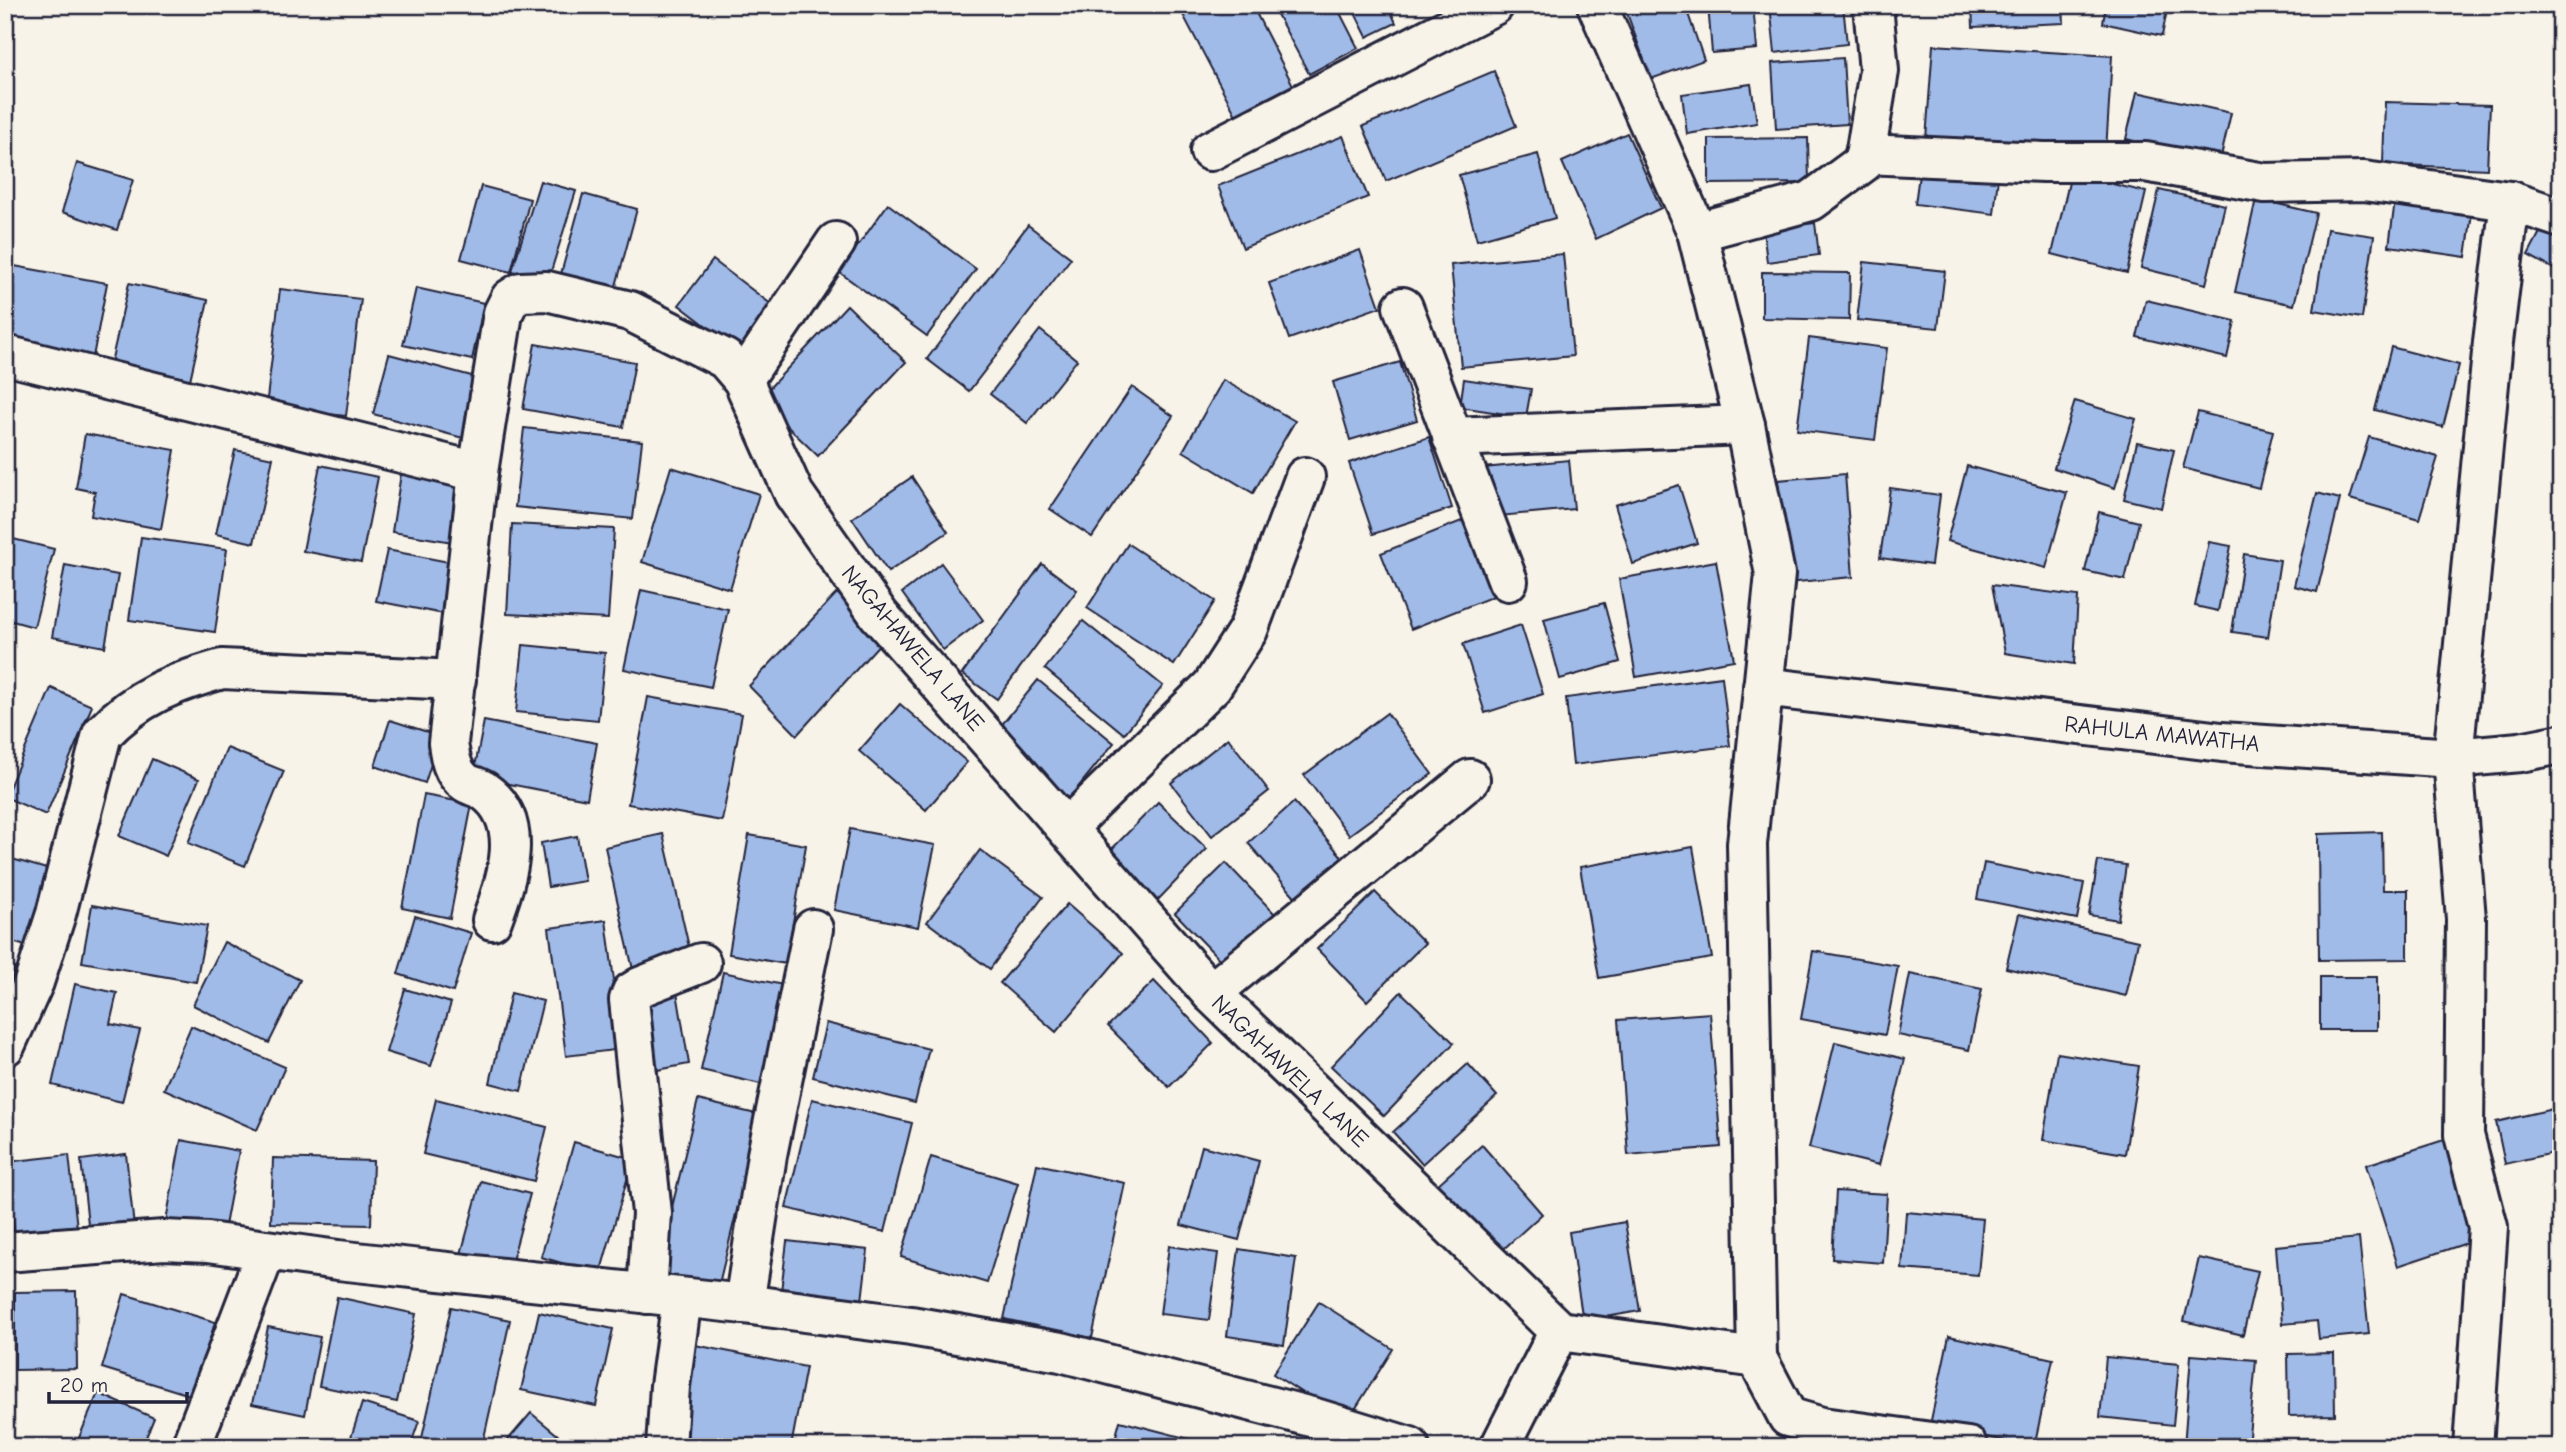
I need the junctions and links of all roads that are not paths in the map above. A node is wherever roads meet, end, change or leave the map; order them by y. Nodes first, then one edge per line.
1 (1493, 5) edge
2 (1597, 5) edge
3 (1873, 5) edge
4 (1210, 151) dead end
5 (1865, 154) junction
6 (2510, 201) junction
7 (2561, 218) edge
8 (1697, 232) junction
9 (836, 242) dead end
10 (1403, 307) dead end
11 (5, 355) edge
12 (743, 380) junction
13 (1745, 425) junction
14 (1452, 437) junction
15 (478, 472) junction
16 (1305, 477) dead end
17 (1508, 581) dead end
18 (456, 680) junction
19 (1763, 687) junction
20 (2561, 744) edge
21 (2453, 758) junction
22 (1470, 779) dead end
23 (1067, 828) junction
24 (492, 920) dead end
25 (813, 929) dead end
26 (701, 962) dead end
27 (1210, 993) junction
28 (5, 1046) edge
29 (266, 1251) junction
30 (5, 1252) edge
31 (664, 1296) junction
32 (744, 1304) junction
33 (1559, 1331) junction
34 (1757, 1358) junction
35 (191, 1447) edge
36 (667, 1447) edge
37 (1410, 1447) edge
38 (1500, 1447) edge
39 (1968, 1447) edge
40 (2473, 1447) edge

1 - 4 street
2 - 8 street
3 - 5 street
5 - 6 street
5 - 8 street
6 - 7 street
6 - 21 street
8 - 13 street
9 - 12 street
10 - 14 street
11 - 15 street
12 - 15 street, NAGAHAWELA LANE
12 - 23 street, NAGAHAWELA LANE
13 - 14 street
13 - 19 street
14 - 17 street
15 - 18 street, NAGAHAWELA LANE
16 - 23 street
18 - 24 street, NAGAHAWELA LANE
18 - 28 street
19 - 21 street, RAHULA MAWATHA
19 - 34 street
20 - 21 street, RAHULA MAWATHA
21 - 40 street
22 - 27 street
23 - 27 street, NAGAHAWELA LANE
25 - 32 street
26 - 31 street
27 - 33 street, NAGAHAWELA LANE
29 - 30 street
29 - 31 street
29 - 35 street
31 - 32 street
31 - 36 street
32 - 37 street
33 - 34 street
33 - 38 street
34 - 39 street

